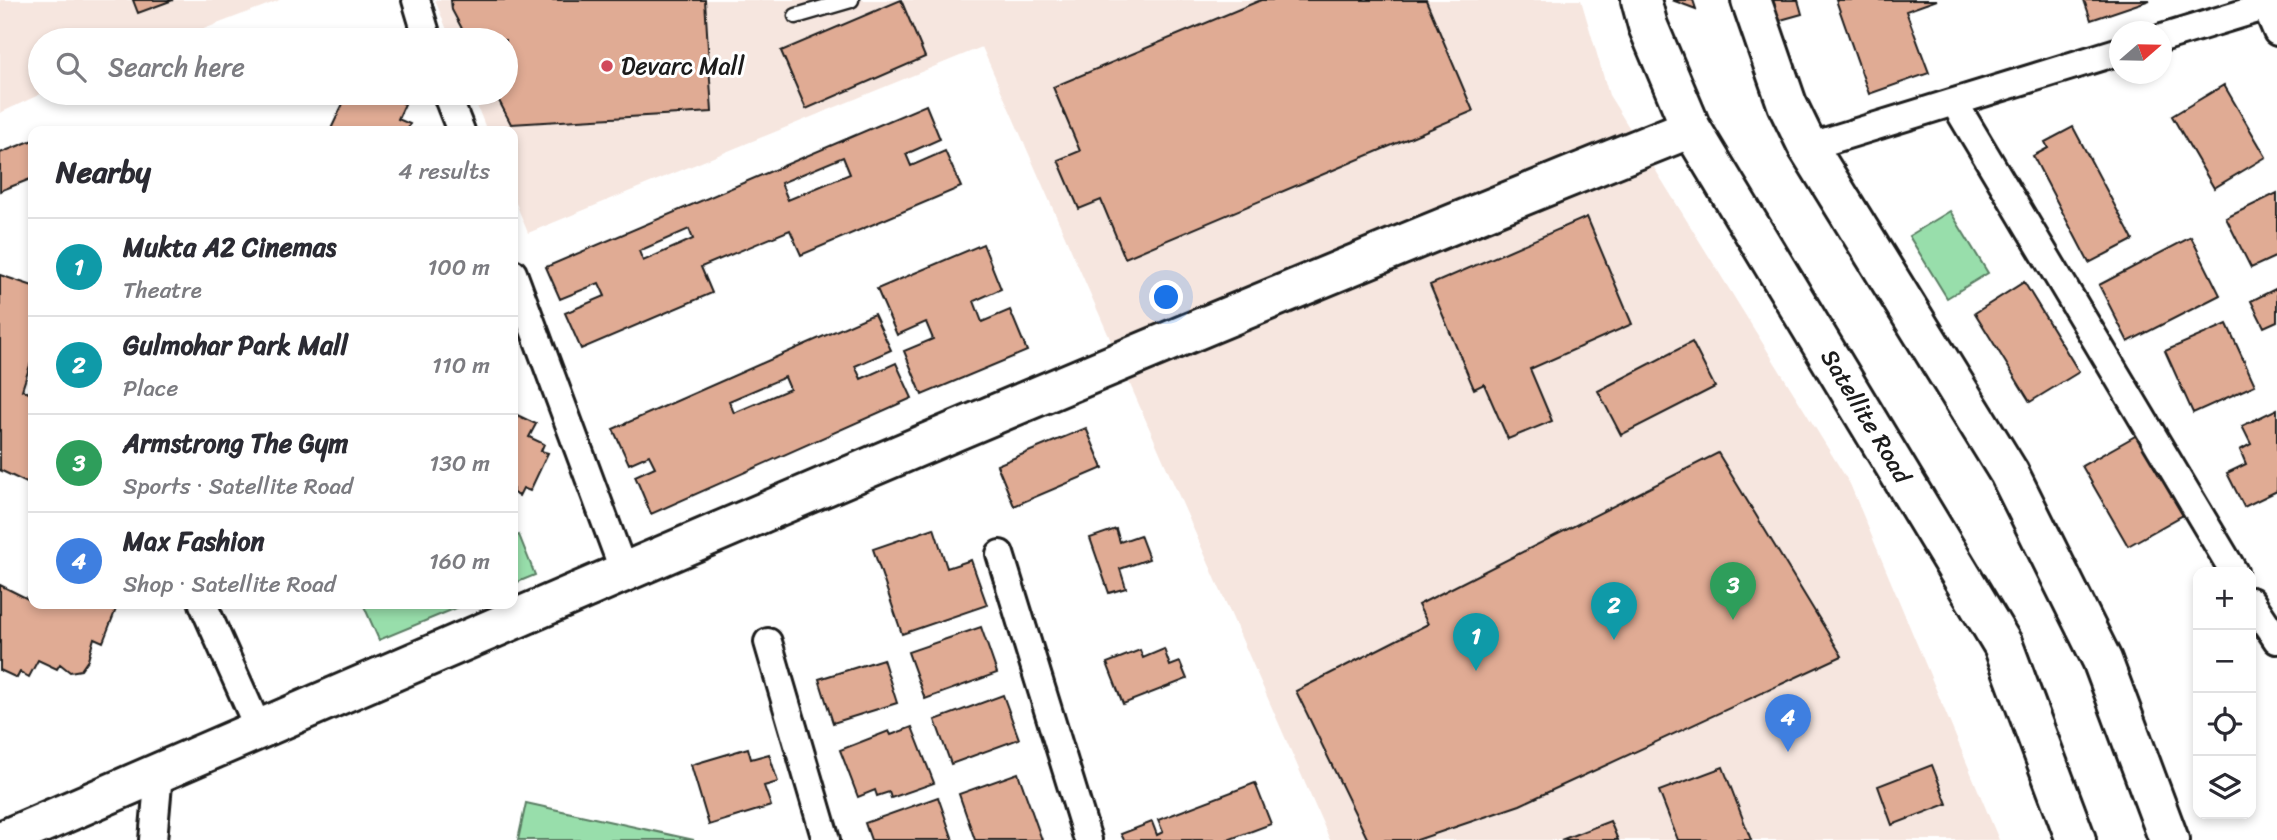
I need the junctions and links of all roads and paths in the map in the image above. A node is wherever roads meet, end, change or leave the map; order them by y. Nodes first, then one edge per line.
1 (416, 0) edge
2 (851, 0) edge
3 (1641, 0) edge
4 (1751, 0) edge
5 (2271, 5) edge
6 (796, 16) dead end
7 (424, 28) edge
8 (2277, 32) edge
9 (2172, 35) edge
10 (2109, 54) edge
11 (1954, 102) junction
12 (451, 105) edge
13 (459, 126) edge
14 (1691, 128) junction
15 (1808, 147) junction
16 (518, 286) edge
17 (1000, 554) dead end
18 (2231, 567) edge
19 (624, 572) junction
20 (2256, 608) edge
21 (205, 609) edge
22 (2277, 640) edge
23 (768, 642) dead end
24 (259, 730) junction
25 (159, 773) junction
26 (2067, 838) edge
27 (3, 840) edge
28 (153, 840) edge
29 (826, 840) edge
30 (1088, 840) edge
31 (2169, 840) edge

1 - 7 street
2 - 6 lane
3 - 14 main road, Satellite Road
4 - 15 main road
5 - 8 street
5 - 9 street
10 - 11 street
11 - 15 street
11 - 18 street
12 - 13 street
14 - 19 main road
14 - 26 main road, Satellite Road
15 - 31 main road
16 - 19 street
17 - 30 street
19 - 24 main road
20 - 22 street
21 - 24 street
23 - 29 street
24 - 25 main road
25 - 27 main road
25 - 28 street

